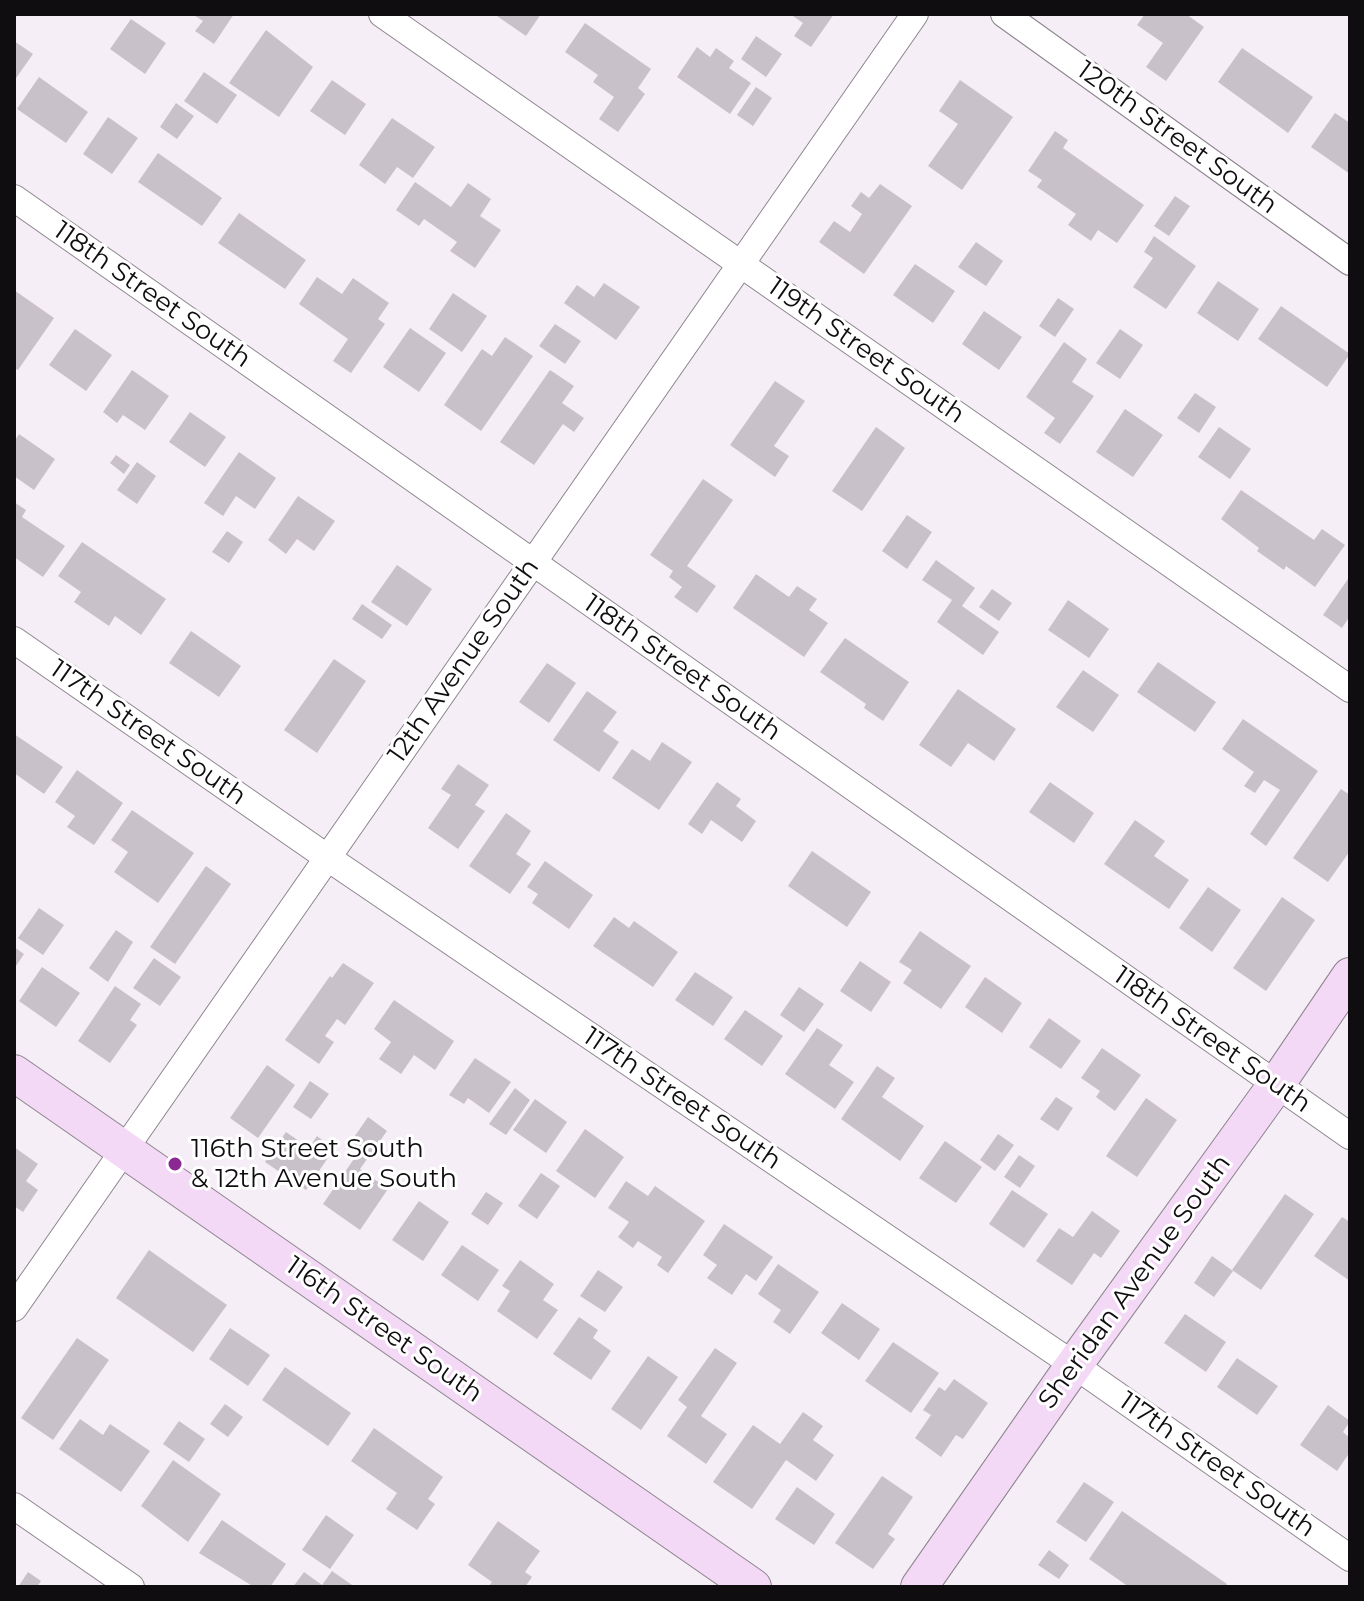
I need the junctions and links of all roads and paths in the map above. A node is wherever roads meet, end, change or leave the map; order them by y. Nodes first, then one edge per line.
1 (382, 14) edge
2 (915, 14) edge
3 (1004, 14) edge
4 (14, 198) edge
5 (1350, 262) edge
6 (741, 264) junction
7 (533, 563) junction
8 (14, 640) edge
9 (1350, 689) edge
10 (328, 858) junction
11 (1350, 976) edge
12 (14, 1073) edge
13 (1276, 1085) junction
14 (1350, 1136) edge
15 (124, 1150) junction
16 (14, 1308) edge
17 (1074, 1365) junction
18 (14, 1506) edge
19 (1350, 1558) edge
20 (131, 1587) edge
21 (753, 1587) edge
22 (919, 1587) edge

1 - 6 street, 119th Street South
2 - 6 street, 12th Avenue South
3 - 5 street, 120th Street South
4 - 7 street, 118th Street South
6 - 7 street, 12th Avenue South
6 - 9 street, 119th Street South
7 - 10 street, 12th Avenue South
7 - 13 street, 118th Street South
8 - 10 street, 117th Street South
10 - 15 street, 12th Avenue South
10 - 17 street, 117th Street South
11 - 13 street, Sheridan Avenue South
12 - 15 street, 116th Street South
13 - 14 street, 118th Street South
13 - 17 street, Sheridan Avenue South
15 - 16 street, 12th Avenue South
15 - 21 street, 116th Street South
17 - 19 street, 117th Street South
17 - 22 street, Sheridan Avenue South
18 - 20 street

